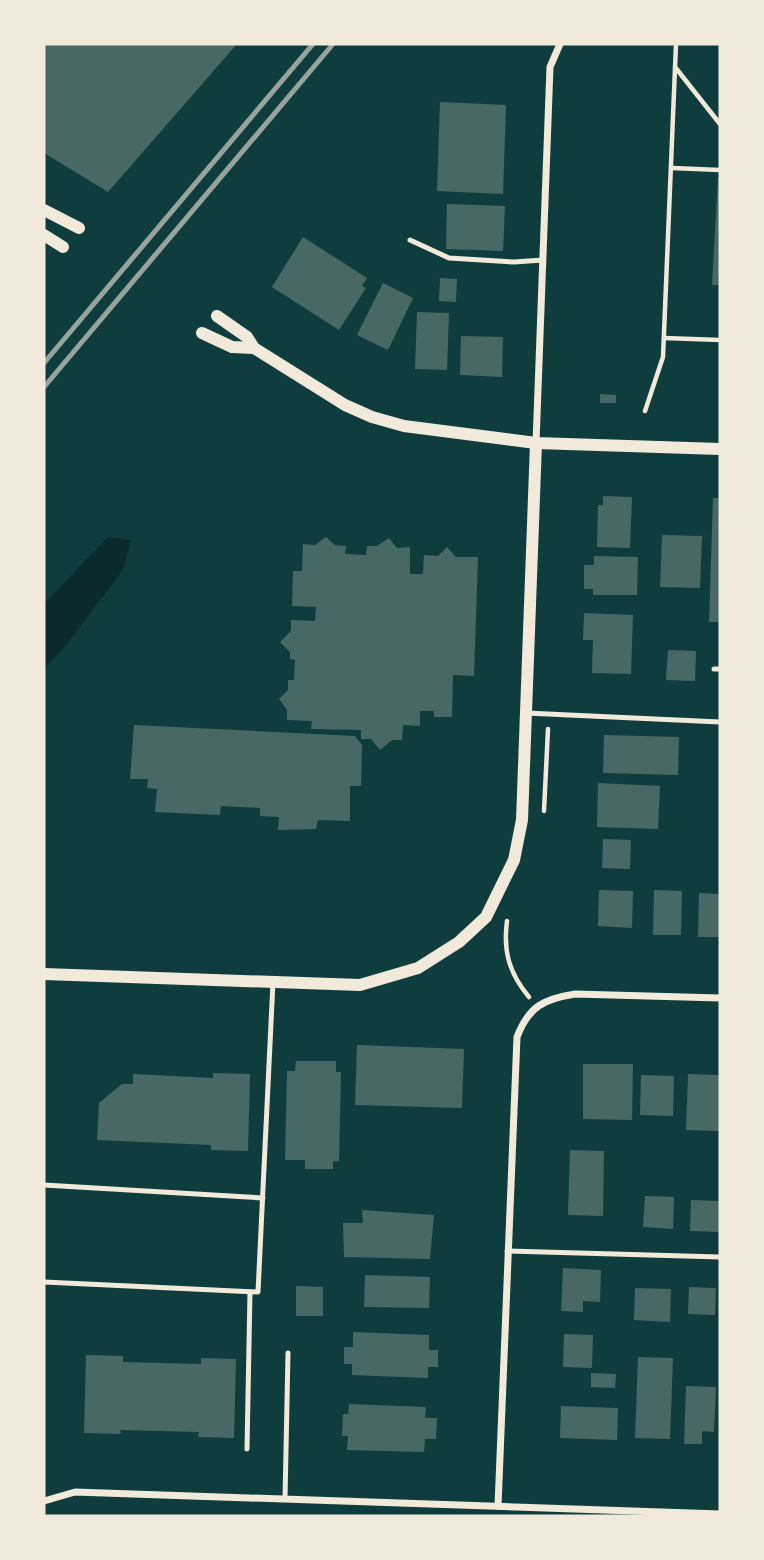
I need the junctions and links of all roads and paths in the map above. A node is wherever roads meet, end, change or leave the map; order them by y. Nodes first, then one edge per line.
1 (560, 44) edge
2 (676, 44) edge
3 (675, 67) junction
4 (720, 124) edge
5 (672, 167) junction
6 (720, 170) edge
7 (44, 210) edge
8 (79, 228) dead end
9 (44, 234) edge
10 (410, 240) dead end
11 (63, 247) dead end
12 (543, 260) junction
13 (217, 316) dead end
14 (202, 333) dead end
15 (664, 338) junction
16 (720, 340) edge
17 (254, 348) junction
18 (645, 411) dead end
19 (536, 443) junction
20 (720, 449) edge
21 (526, 713) junction
22 (720, 722) edge
23 (44, 974) edge
24 (273, 982) junction
25 (720, 998) edge
26 (44, 1185) edge
27 (263, 1198) junction
28 (507, 1251) junction
29 (720, 1257) edge
30 (44, 1282) edge
31 (250, 1292) junction
32 (288, 1353) dead end
33 (247, 1449) dead end
34 (285, 1499) junction
35 (44, 1501) edge
36 (498, 1506) junction
37 (720, 1514) edge

1 - 12 street
2 - 3 path
3 - 4 path
3 - 5 path
5 - 6 path
5 - 15 path
7 - 8 street
9 - 11 street
10 - 12 lane
12 - 19 street
13 - 17 street
14 - 17 street
15 - 16 path
15 - 18 path
17 - 19 street
19 - 20 street
19 - 21 street
21 - 22 lane
21 - 24 street
23 - 24 street
24 - 27 lane
25 - 28 street
26 - 27 lane
27 - 31 lane
28 - 29 lane
28 - 36 street
30 - 31 lane
31 - 33 lane
32 - 34 lane
34 - 35 street
34 - 36 street
36 - 37 street

